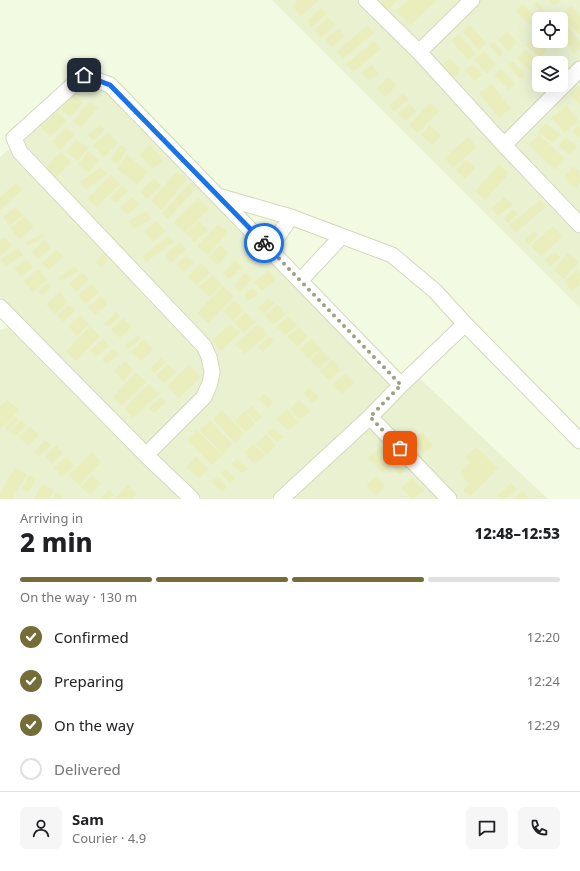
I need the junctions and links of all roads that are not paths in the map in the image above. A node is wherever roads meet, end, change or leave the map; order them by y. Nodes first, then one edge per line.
1 (366, 0) edge
2 (472, 0) edge
3 (419, 52) junction
4 (580, 69) edge
5 (504, 145) junction
6 (217, 196) junction
7 (291, 217) junction
8 (580, 225) edge
9 (340, 236) junction
10 (269, 249) junction
11 (300, 281) junction
12 (0, 306) edge
13 (465, 324) junction
14 (401, 385) junction
15 (370, 417) junction
16 (580, 441) edge
17 (146, 455) junction
18 (192, 499) edge
19 (281, 499) edge
20 (449, 499) edge

1 - 3 street
2 - 3 street
3 - 5 street
4 - 5 street
5 - 8 street
6 - 7 street
6 - 10 street
6 - 17 street
7 - 9 street
7 - 10 street
9 - 11 street
9 - 13 street
10 - 11 street
11 - 14 street
12 - 17 street
13 - 14 street
13 - 16 street
14 - 15 street
15 - 19 street
15 - 20 street
17 - 18 street

